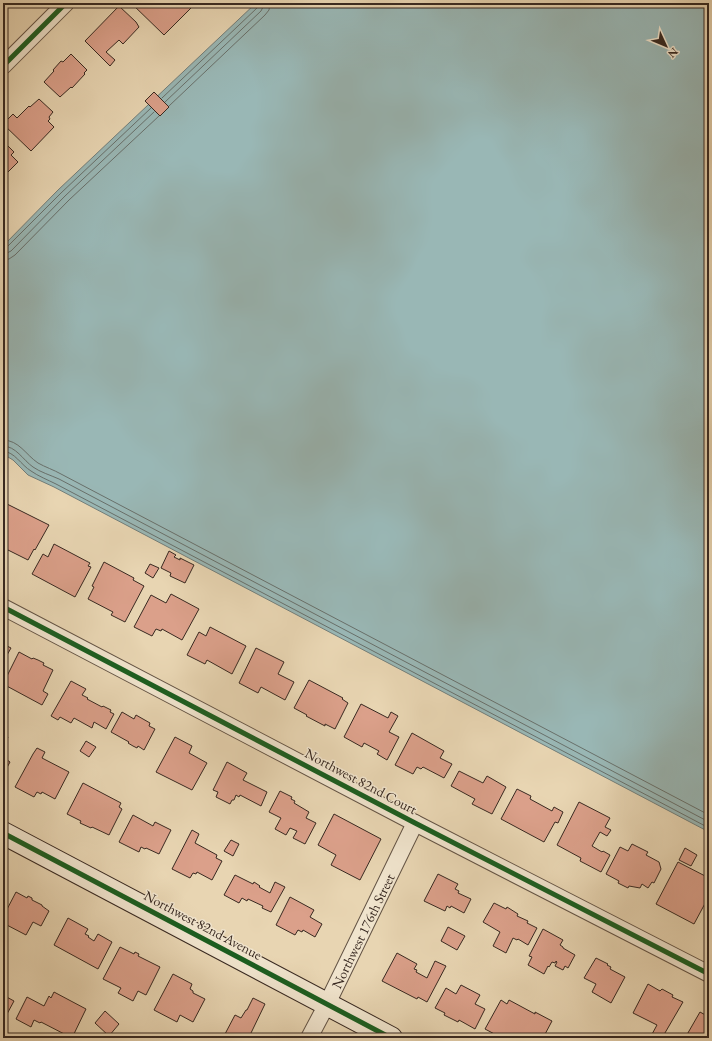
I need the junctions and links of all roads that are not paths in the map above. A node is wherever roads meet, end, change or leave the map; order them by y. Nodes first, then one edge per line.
1 (66, 3) edge
2 (3, 66) edge
3 (3, 607) edge
4 (415, 823) junction
5 (3, 833) edge
6 (709, 974) edge
7 (327, 1004) junction
8 (309, 1038) edge
9 (391, 1038) edge

1 - 2 street
3 - 4 street, Northwest 82nd Court
4 - 6 street, Northwest 82nd Court
4 - 7 street, Northwest 176th Street
5 - 7 street, Northwest 82nd Avenue
7 - 8 street, Northwest 176th Street
7 - 9 street, Northwest 82nd Avenue

